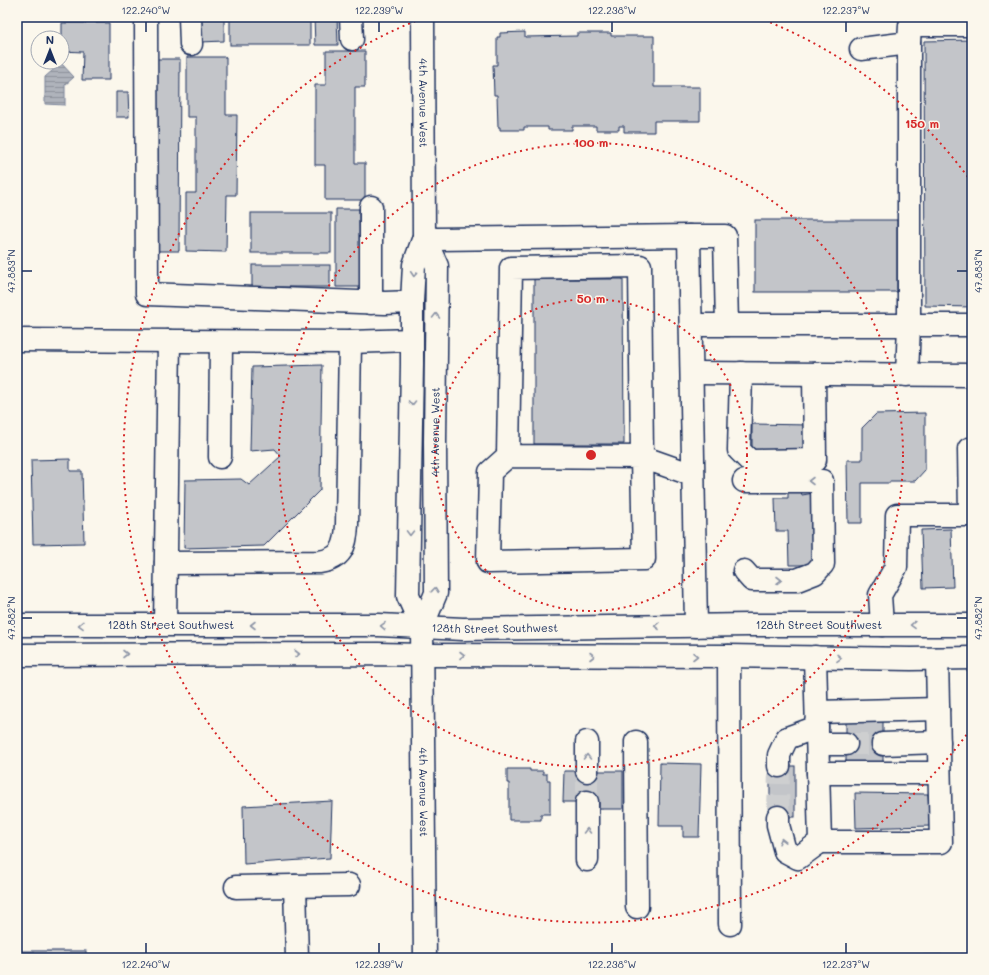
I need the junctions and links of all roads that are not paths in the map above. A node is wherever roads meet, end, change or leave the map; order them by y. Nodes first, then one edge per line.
1 (146, 17) edge
2 (190, 17) edge
3 (351, 17) edge
4 (424, 17) edge
5 (972, 25) edge
6 (352, 39) dead end
7 (909, 43) junction
8 (191, 44) dead end
9 (861, 49) dead end
10 (371, 207) dead end
11 (690, 236) junction
12 (424, 237) junction
13 (412, 302) junction
14 (372, 303) junction
15 (692, 324) junction
16 (727, 324) junction
17 (909, 325) junction
18 (972, 325) edge
19 (17, 340) edge
20 (412, 340) junction
21 (169, 341) junction
22 (221, 342) junction
23 (350, 342) junction
24 (692, 374) junction
25 (741, 374) junction
26 (814, 374) junction
27 (907, 374) junction
28 (972, 375) edge
29 (972, 449) edge
30 (508, 456) junction
31 (220, 457) dead end
32 (642, 457) junction
33 (693, 475) junction
34 (744, 481) dead end
35 (166, 563) junction
36 (744, 571) dead end
37 (165, 624) junction
38 (17, 625) edge
39 (882, 625) junction
40 (972, 625) edge
41 (696, 626) junction
42 (422, 627) junction
43 (17, 655) edge
44 (423, 655) junction
45 (729, 656) junction
46 (815, 657) junction
47 (972, 658) edge
48 (937, 659) junction
49 (938, 709) junction
50 (817, 728) junction
51 (587, 742) dead end
52 (636, 742) dead end
53 (939, 742) junction
54 (846, 744) tunnel mouth
55 (882, 744) tunnel mouth
56 (779, 766) tunnel mouth
57 (587, 771) tunnel mouth
58 (818, 773) junction
59 (939, 773) junction
60 (587, 802) tunnel mouth
61 (778, 817) tunnel mouth
62 (820, 842) junction
63 (587, 860) dead end
64 (349, 885) dead end
65 (295, 886) junction
66 (236, 887) dead end
67 (637, 907) dead end
68 (730, 924) dead end
69 (298, 958) edge
70 (425, 958) edge

1 - 14 street
2 - 8 street
3 - 6 street
4 - 12 street, 4th Avenue West
5 - 7 street
7 - 9 street
7 - 17 street
10 - 14 street
11 - 12 street
11 - 15 street
11 - 16 street
12 -> 13 street, 4th Avenue West
42 -> 12 street, 4th Avenue West
13 - 14 street
13 - 20 street, 4th Avenue West
15 - 16 street
15 - 24 street
16 - 17 street
17 - 18 street
17 - 27 street
19 - 21 street
20 - 23 street
20 -> 42 street, 4th Avenue West
21 - 22 street
21 - 35 street
22 - 23 street
22 - 31 street
23 - 35 street
24 - 25 street
24 - 33 street
25 - 26 street
25 - 26 street
26 - 27 street
27 - 28 street
29 - 39 street
30 - 32 street
30 - 32 street
30 - 32 street
32 - 33 street
33 - 41 street
36 -> 34 street
35 - 37 street
37 -> 38 street, 128th Street Southwest
42 -> 37 street, 128th Street Southwest
40 -> 39 street, 128th Street Southwest
39 - 41 street, 128th Street Southwest
41 -> 42 street, 128th Street Southwest
42 - 44 street, 4th Avenue West
43 -> 44 street
44 -> 45 street
44 - 70 street, 4th Avenue West
45 - 46 street
45 - 68 street
46 -> 48 street
46 - 50 street
47 - 48 street
48 - 49 street
49 - 50 street
49 - 53 street
50 - 54 street
50 - 56 street
50 - 58 street
57 -> 51 street
52 - 67 street
53 - 55 street
53 - 59 street
58 - 59 street
58 - 62 street
59 - 62 street
63 -> 60 street
62 -> 61 street
64 - 65 street
65 - 66 street
65 - 69 street

